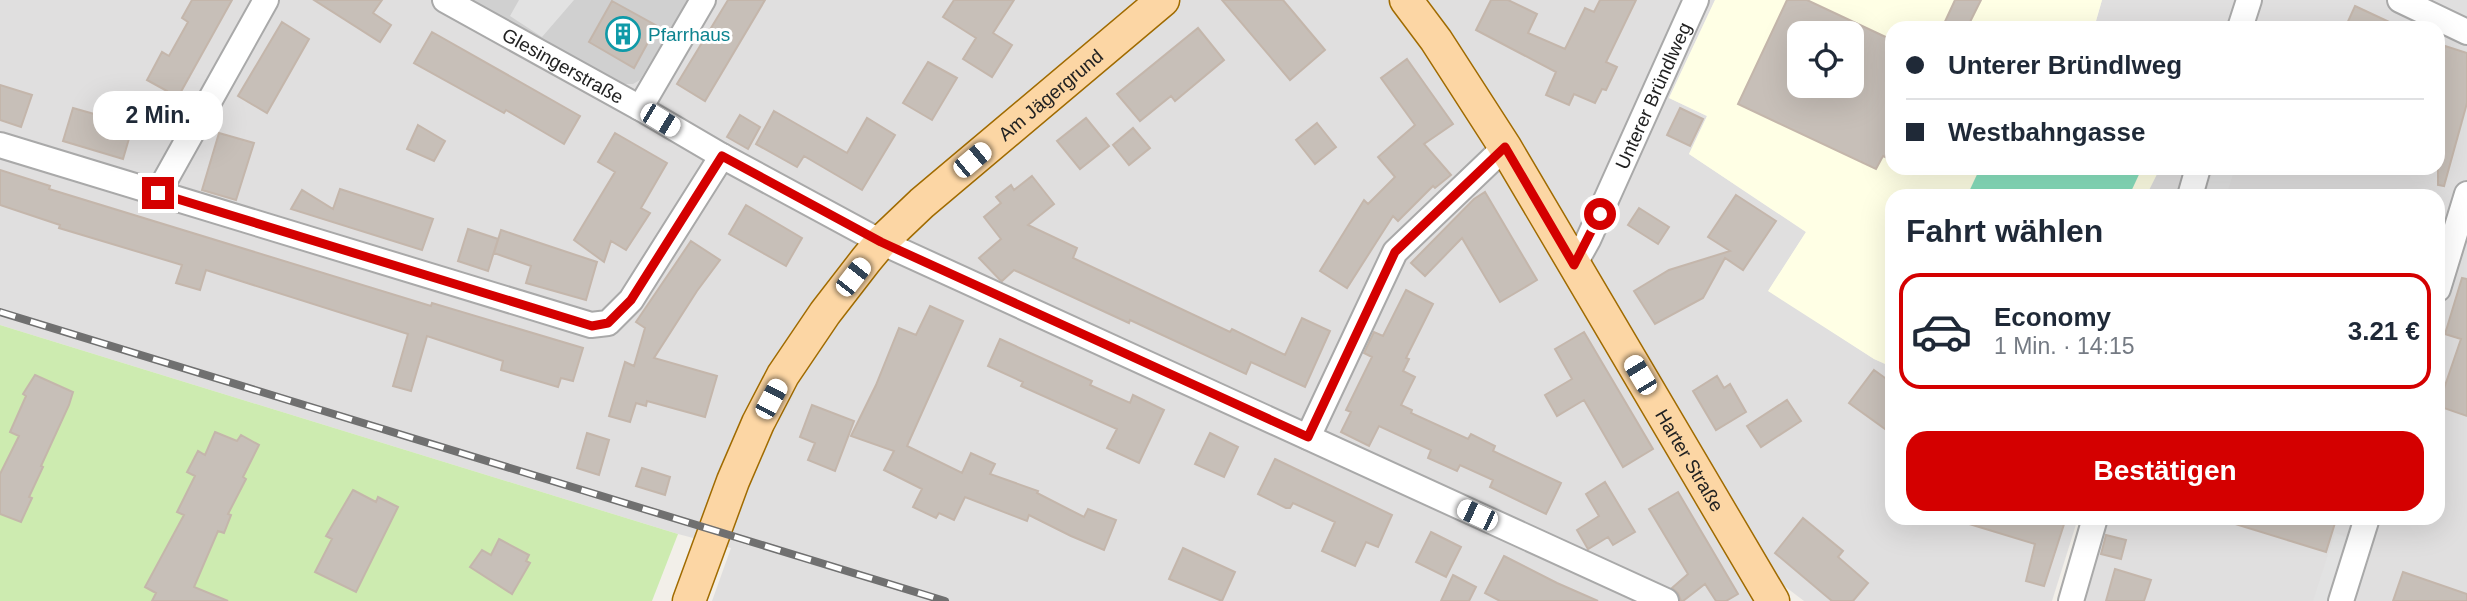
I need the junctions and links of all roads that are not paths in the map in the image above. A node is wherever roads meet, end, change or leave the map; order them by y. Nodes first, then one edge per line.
1 (265, 0) edge
2 (445, 0) edge
3 (703, 0) edge
4 (1406, 0) edge
5 (1696, 0) edge
6 (2249, 0) edge
7 (2400, 0) edge
8 (1161, 1) edge
9 (2242, 21) edge
10 (2444, 21) edge
11 (2445, 21) edge
12 (2467, 32) edge
13 (640, 108) junction
14 (0, 145) edge
15 (1505, 147) junction
16 (722, 156) junction
17 (158, 193) junction
18 (2467, 194) edge
19 (881, 242) junction
20 (1574, 265) junction
21 (2445, 266) edge
22 (1308, 437) junction
23 (2093, 525) edge
24 (2365, 525) edge
25 (689, 601) edge
26 (1666, 601) edge
27 (1773, 601) edge
28 (2071, 601) edge
29 (2341, 601) edge

1 - 17 street
2 - 13 street, Glesingerstraße
3 - 13 street
4 - 15 main road, Harter Straße
5 - 20 street, Unterer Bründlweg
6 - 9 street
7 - 10 street
8 - 19 main road, Am Jägergrund
11 - 12 street
13 - 16 street, Glesingerstraße
14 - 17 street
15 - 20 main road, Harter Straße
15 - 22 street
16 - 17 street
16 - 19 street, Glesingerstraße
18 - 21 street
19 - 22 street, Glesingerstraße
19 - 25 main road, Am Jägergrund
20 - 27 main road, Harter Straße
22 - 26 street, Glesingerstraße
23 - 28 street
24 - 29 street

